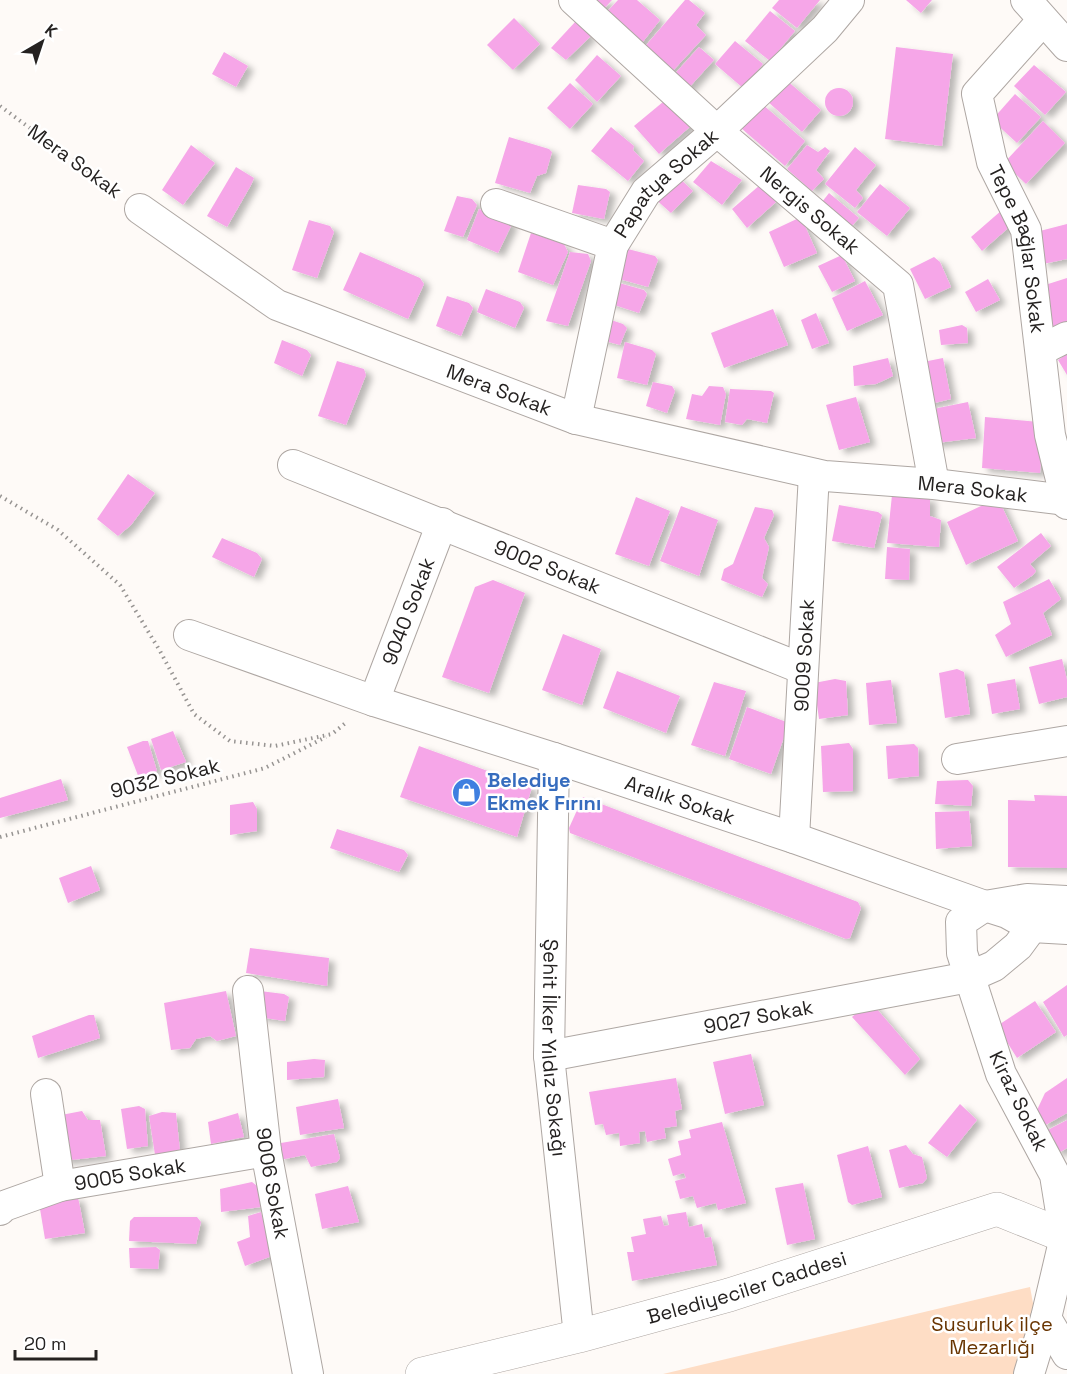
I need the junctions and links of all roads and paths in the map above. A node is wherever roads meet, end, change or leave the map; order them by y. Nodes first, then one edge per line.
1 (574, 0) edge
2 (849, 0) edge
3 (1035, 10) edge
4 (1067, 46) edge
5 (0, 106) edge
6 (717, 131) junction
7 (496, 204) dead end
8 (140, 209) joint
9 (613, 245) junction
10 (1054, 343) edge
11 (576, 418) junction
12 (293, 465) dead end
13 (814, 474) junction
14 (934, 484) junction
15 (1067, 502) edge
16 (442, 523) junction
17 (189, 635) dead end
18 (803, 669) junction
19 (374, 701) junction
20 (332, 734) dead end
21 (1067, 741) edge
22 (555, 758) junction
23 (957, 759) dead end
24 (0, 837) edge
25 (794, 838) junction
26 (1067, 901) edge
27 (985, 906) junction
28 (1032, 927) junction
29 (1067, 929) edge
30 (969, 976) junction
31 (248, 991) dead end
32 (549, 1056) junction
33 (46, 1094) dead end
34 (266, 1151) junction
35 (60, 1186) junction
36 (0, 1210) edge
37 (1066, 1237) edge
38 (1046, 1318) junction
39 (579, 1336) junction
40 (1067, 1354) edge
41 (308, 1374) edge
42 (422, 1374) edge
43 (1029, 1374) edge

1 - 6 street, Nergis Sokak
2 - 6 street, Papatya Sokak
3 - 4 street
3 - 10 street, Tepe Bağlar Sokak
5 - 8 path, Mera Sokak
6 - 9 street, Papatya Sokak
6 - 14 street, Nergis Sokak
7 - 9 street
8 - 11 street, Mera Sokak
9 - 11 street, Papatya Sokak
10 - 15 street, Tepe Bağlar Sokak
11 - 13 street, Mera Sokak
12 - 16 street, 9002 Sokak
13 - 14 street, Mera Sokak
13 - 18 street, 9009 Sokak
14 - 15 street, Mera Sokak
16 - 18 street, 9002 Sokak
16 - 19 street, 9040 Sokak
17 - 19 street, Aralık Sokak
18 - 25 street, 9009 Sokak
19 - 22 street, Aralık Sokak
20 - 24 path, 9032 Sokak
21 - 23 street
22 - 25 street, Aralık Sokak
22 - 32 street, Şehit İlker Yıldız Sokağı
25 - 27 street, Aralık Sokak
26 - 27 street
27 - 28 street, Aralık Sokak
27 - 30 street, Kiraz Sokak
28 - 29 street, Aralık Sokak
28 - 30 street, 9027 Sokak
30 - 32 street, 9027 Sokak
30 - 37 street, Kiraz Sokak
31 - 34 street, 9006 Sokak
32 - 39 street, Şehit İlker Yıldız Sokağı
33 - 35 street
34 - 35 street, 9005 Sokak
34 - 41 street, 9006 Sokak
35 - 36 street, 9005 Sokak
37 - 38 street
37 - 39 street, Belediyeciler Caddesi
38 - 40 street
38 - 43 street
39 - 42 street, Belediyeciler Caddesi

